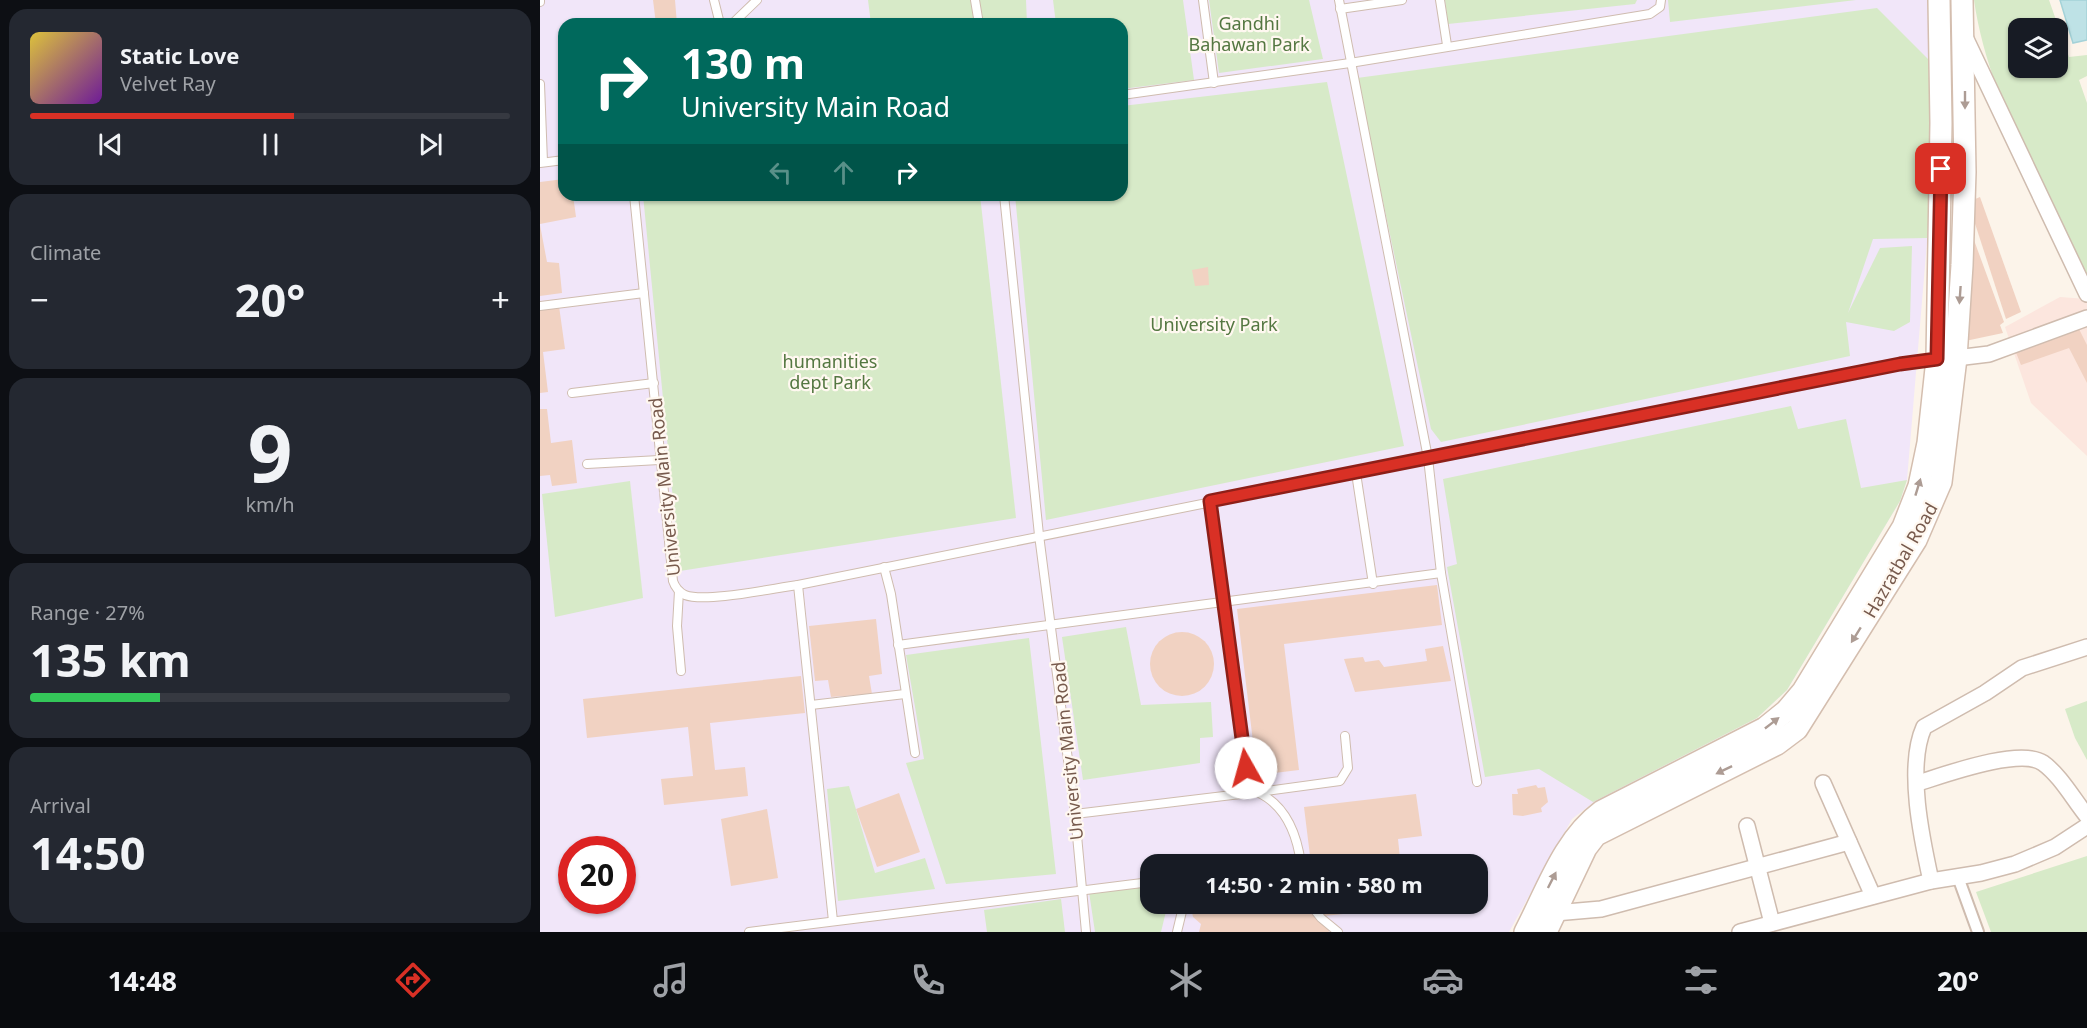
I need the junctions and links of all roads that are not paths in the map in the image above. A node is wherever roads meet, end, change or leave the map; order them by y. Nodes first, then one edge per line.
1 (714, 0) edge
2 (757, 0) edge
3 (975, 0) edge
4 (1203, 0) edge
5 (1339, 0) edge
6 (1402, 0) edge
7 (1440, 0) edge
8 (1661, 0) edge
9 (1939, 0) edge
10 (1962, 0) edge
11 (1340, 9) junction
12 (718, 18) edge
13 (738, 18) edge
14 (978, 18) edge
15 (1940, 36) junction
16 (1964, 36) junction
17 (1447, 45) junction
18 (1350, 63) junction
19 (1214, 83) junction
20 (540, 84) edge
21 (1128, 94) edge
22 (558, 161) edge
23 (542, 163) edge
24 (635, 201) edge
25 (1005, 201) edge
26 (644, 293) junction
27 (2087, 294) edge
28 (540, 306) edge
29 (2087, 318) edge
30 (1946, 359) junction
31 (654, 383) junction
32 (572, 393) dead end
33 (1428, 458) junction
34 (659, 460) junction
35 (587, 464) dead end
36 (1356, 473) junction
37 (1210, 501) junction
38 (1039, 534) junction
39 (884, 567) junction
40 (1441, 573) junction
41 (1373, 584) junction
42 (798, 585) junction
43 (679, 591) junction
44 (1225, 604) junction
45 (1052, 625) junction
46 (898, 645) junction
47 (2087, 647) edge
48 (681, 671) dead end
49 (905, 694) junction
50 (811, 705) junction
51 (1344, 735) dead end
52 (915, 753) dead end
53 (1477, 782) dead end
54 (1823, 783) dead end
55 (1918, 783) junction
56 (1253, 792) junction
57 (1075, 814) junction
58 (2087, 816) edge
59 (1747, 826) dead end
60 (2087, 826) edge
61 (1849, 842) junction
62 (1298, 854) edge
63 (1758, 866) junction
64 (1958, 877) junction
65 (1931, 881) junction
66 (1140, 883) edge
67 (1081, 890) junction
68 (1873, 896) junction
69 (1181, 914) edge
70 (1318, 914) edge
71 (833, 921) junction
72 (1550, 922) edge
73 (1772, 923) junction
74 (810, 928) edge
75 (749, 932) edge
76 (1086, 932) edge
77 (1177, 932) edge
78 (1338, 932) edge
79 (1525, 932) edge
80 (1740, 932) edge
81 (1978, 932) edge

1 - 12 lane
2 - 13 lane
3 - 14 lane
4 - 19 lane
5 - 11 lane
6 - 11 lane
7 - 17 lane
8 - 17 lane
9 - 15 main road, Hazratbal Road
10 - 16 main road, Hazratbal Road
11 - 18 lane
15 - 16 main road
15 - 30 main road, Hazratbal Road
16 - 27 street
16 -> 30 main road, Hazratbal Road
17 - 18 lane
18 - 19 lane
18 - 33 lane
19 - 21 lane
20 - 23 lane
22 - 23 lane
24 - 26 lane, University Main Road
25 - 38 lane, University Main Road
26 - 28 lane
26 - 31 lane, University Main Road
29 - 30 street
30 - 33 lane, University Main Road
30 -> 72 main road, Hazratbal Road
79 -> 30 main road, Hazratbal Road
31 - 32 lane
31 - 34 lane, University Main Road
33 - 36 lane, University Main Road
33 - 40 lane
34 - 35 lane
34 - 43 lane, University Main Road
36 - 37 lane, University Main Road
36 - 41 lane
37 - 38 lane, University Main Road
37 - 44 lane
38 - 39 lane, University Main Road
38 - 45 lane, University Main Road
39 - 42 lane, University Main Road
39 - 46 lane
40 - 41 lane
40 - 53 lane
41 - 44 lane
42 - 43 lane, University Main Road
42 - 50 lane
43 - 48 lane
44 - 45 lane
44 - 56 lane
45 - 46 lane
45 - 57 lane, University Main Road
46 - 49 lane
47 - 55 street
49 - 50 lane
49 - 52 lane
50 - 71 lane
51 - 56 lane
54 - 61 street
55 - 58 street
55 - 65 street
56 - 57 lane
56 - 62 lane
57 - 67 lane, University Main Road
59 - 63 street
60 - 64 street
61 - 63 street
61 - 68 street
63 - 72 street
63 - 73 street
64 - 65 street
64 - 81 street
65 - 68 street
66 - 67 lane
67 - 71 lane
67 - 76 lane, University Main Road
68 - 73 street
69 - 77 lane
70 - 78 lane
71 - 74 lane
73 - 80 street
74 - 75 lane

